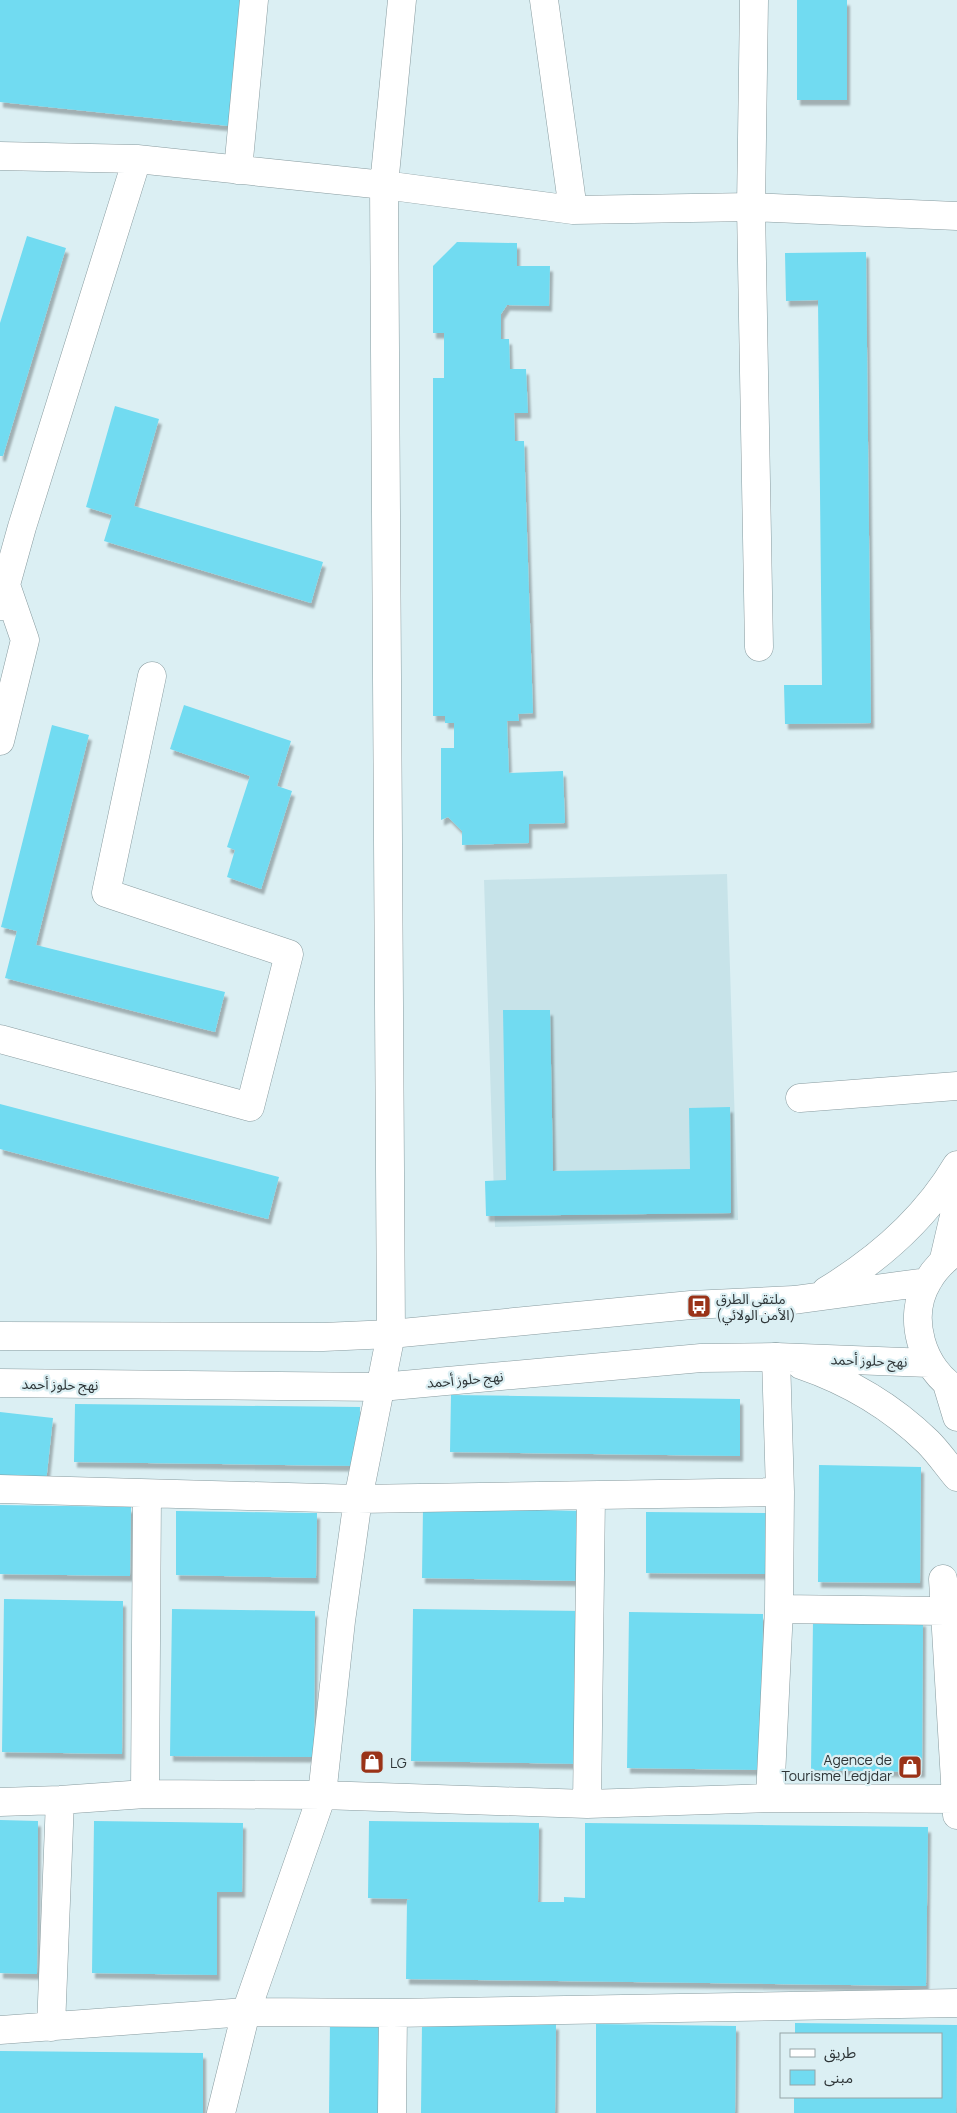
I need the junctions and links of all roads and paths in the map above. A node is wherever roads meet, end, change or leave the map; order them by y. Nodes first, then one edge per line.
1 (254, 0) edge
2 (402, 0) edge
3 (544, 0) edge
4 (754, 0) edge
5 (0, 156) edge
6 (137, 159) junction
7 (238, 170) junction
8 (384, 185) junction
9 (751, 207) junction
10 (573, 210) junction
11 (957, 216) edge
12 (11, 525) edge
13 (3, 596) edge
14 (759, 647) dead end
15 (152, 676) dead end
16 (0, 741) edge
17 (0, 1039) edge
18 (957, 1086) edge
19 (800, 1098) dead end
20 (957, 1165) edge
21 (957, 1203) edge
22 (951, 1255) edge
23 (927, 1282) junction
24 (821, 1295) junction
25 (391, 1334) junction
26 (0, 1336) edge
27 (776, 1357) junction
28 (929, 1363) junction
29 (0, 1383) edge
30 (381, 1387) junction
31 (952, 1387) edge
32 (957, 1417) edge
33 (957, 1477) edge
34 (0, 1489) edge
35 (780, 1492) junction
36 (147, 1494) junction
37 (591, 1496) junction
38 (358, 1499) junction
39 (943, 1579) dead end
40 (779, 1609) junction
41 (945, 1610) junction
42 (145, 1794) junction
43 (322, 1795) junction
44 (770, 1798) junction
45 (60, 1800) junction
46 (0, 1802) edge
47 (587, 1804) junction
48 (956, 1804) edge
49 (957, 2004) edge
50 (246, 2012) junction
51 (393, 2013) junction
52 (51, 2027) junction
53 (0, 2030) edge
54 (220, 2113) edge
55 (392, 2113) edge

1 - 7 street
2 - 8 street
3 - 10 street
4 - 9 street
5 - 6 street
6 - 7 street
6 - 12 street
7 - 8 street
8 - 10 street
8 - 25 street
9 - 10 street
9 - 11 street
9 - 14 street
12 - 13 street
13 - 16 street
15 - 17 street
18 - 19 street
20 - 24 street
21 - 22 street
22 - 23 street
23 - 24 street
23 - 28 street
24 - 25 street
25 - 26 street
25 - 30 street
27 - 28 street, نهج حلوز أحمد
27 - 30 street, نهج حلوز أحمد
27 - 33 street
27 - 35 street
28 - 31 street
29 - 30 street, نهج حلوز أحمد
30 - 38 street
31 - 32 street
34 - 36 street
35 - 37 street
35 - 40 street
36 - 38 street
36 - 42 street
37 - 38 street
37 - 47 street
38 - 43 street
39 - 41 street
40 - 41 street
40 - 44 street
41 - 48 street
42 - 43 street
42 - 45 street
43 - 47 street
43 - 50 street
44 - 47 street
44 - 48 street
45 - 46 street
45 - 52 street
49 - 51 street
50 - 51 street
50 - 52 street
50 - 54 street
51 - 55 street
52 - 53 street

